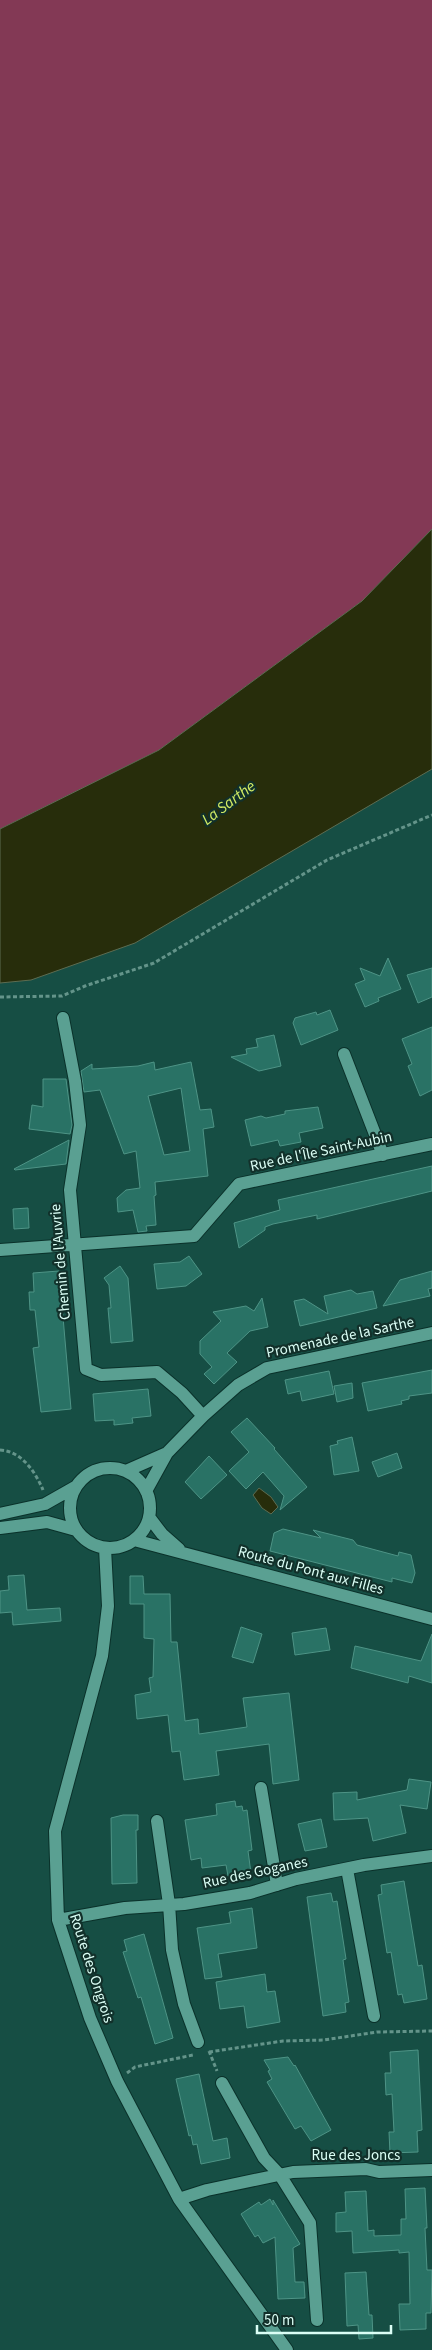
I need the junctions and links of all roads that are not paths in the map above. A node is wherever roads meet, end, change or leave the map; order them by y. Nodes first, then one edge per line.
1 (64, 1018) dead end
2 (344, 1054) dead end
3 (432, 1144) edge
4 (383, 1155) junction
5 (75, 1245) junction
6 (0, 1250) edge
7 (432, 1333) edge
8 (203, 1416) junction
9 (167, 1453) junction
10 (126, 1471) junction
11 (75, 1487) junction
12 (146, 1491) junction
13 (0, 1514) edge
14 (149, 1517) junction
15 (0, 1528) edge
16 (76, 1530) junction
17 (134, 1540) junction
18 (105, 1548) junction
19 (181, 1551) junction
20 (432, 1620) edge
21 (261, 1788) dead end
22 (157, 1821) dead end
23 (432, 1856) edge
24 (347, 1869) junction
25 (277, 1885) junction
26 (169, 1904) junction
27 (58, 1920) junction
28 (374, 2016) dead end
29 (198, 2042) road end
30 (222, 2083) road end
31 (432, 2170) edge
32 (280, 2175) junction
33 (179, 2199) junction
34 (317, 2320) dead end
35 (287, 2350) edge

1 - 5 street, Chemin de l'Auvrie
2 - 4 street
3 - 4 street, Rue de l'Île Saint-Aubin
4 - 5 street, Rue de l'Île Saint-Aubin
5 - 6 street, Rue de l'Île Saint-Aubin
5 - 8 street, Chemin de l'Auvrie
7 - 8 street, Promenade de la Sarthe
8 - 9 street, Promenade de la Sarthe
9 - 10 street, Promenade de la Sarthe
9 - 12 street, Promenade de la Sarthe
10 - 11 street
10 - 12 street
11 - 13 street
11 - 16 street
12 - 14 street
14 - 17 street
14 - 19 street, Route du Pont aux Filles
15 - 16 street
16 - 18 street
17 - 18 street
17 - 19 street, Route du Pont aux Filles
18 - 27 street, Route des Ongrois
19 - 20 street, Route du Pont aux Filles
21 - 25 street
22 - 26 street
23 - 24 street, Rue des Goganes
24 - 25 street, Rue des Goganes
24 - 28 street
25 - 26 street, Rue des Goganes
26 - 27 street, Rue des Goganes
26 - 29 street
27 - 33 street, Route des Ongrois
30 - 32 street
31 - 32 street, Rue des Joncs
32 - 33 street, Rue des Joncs
32 - 34 street
33 - 35 street, Route des Ongrois

